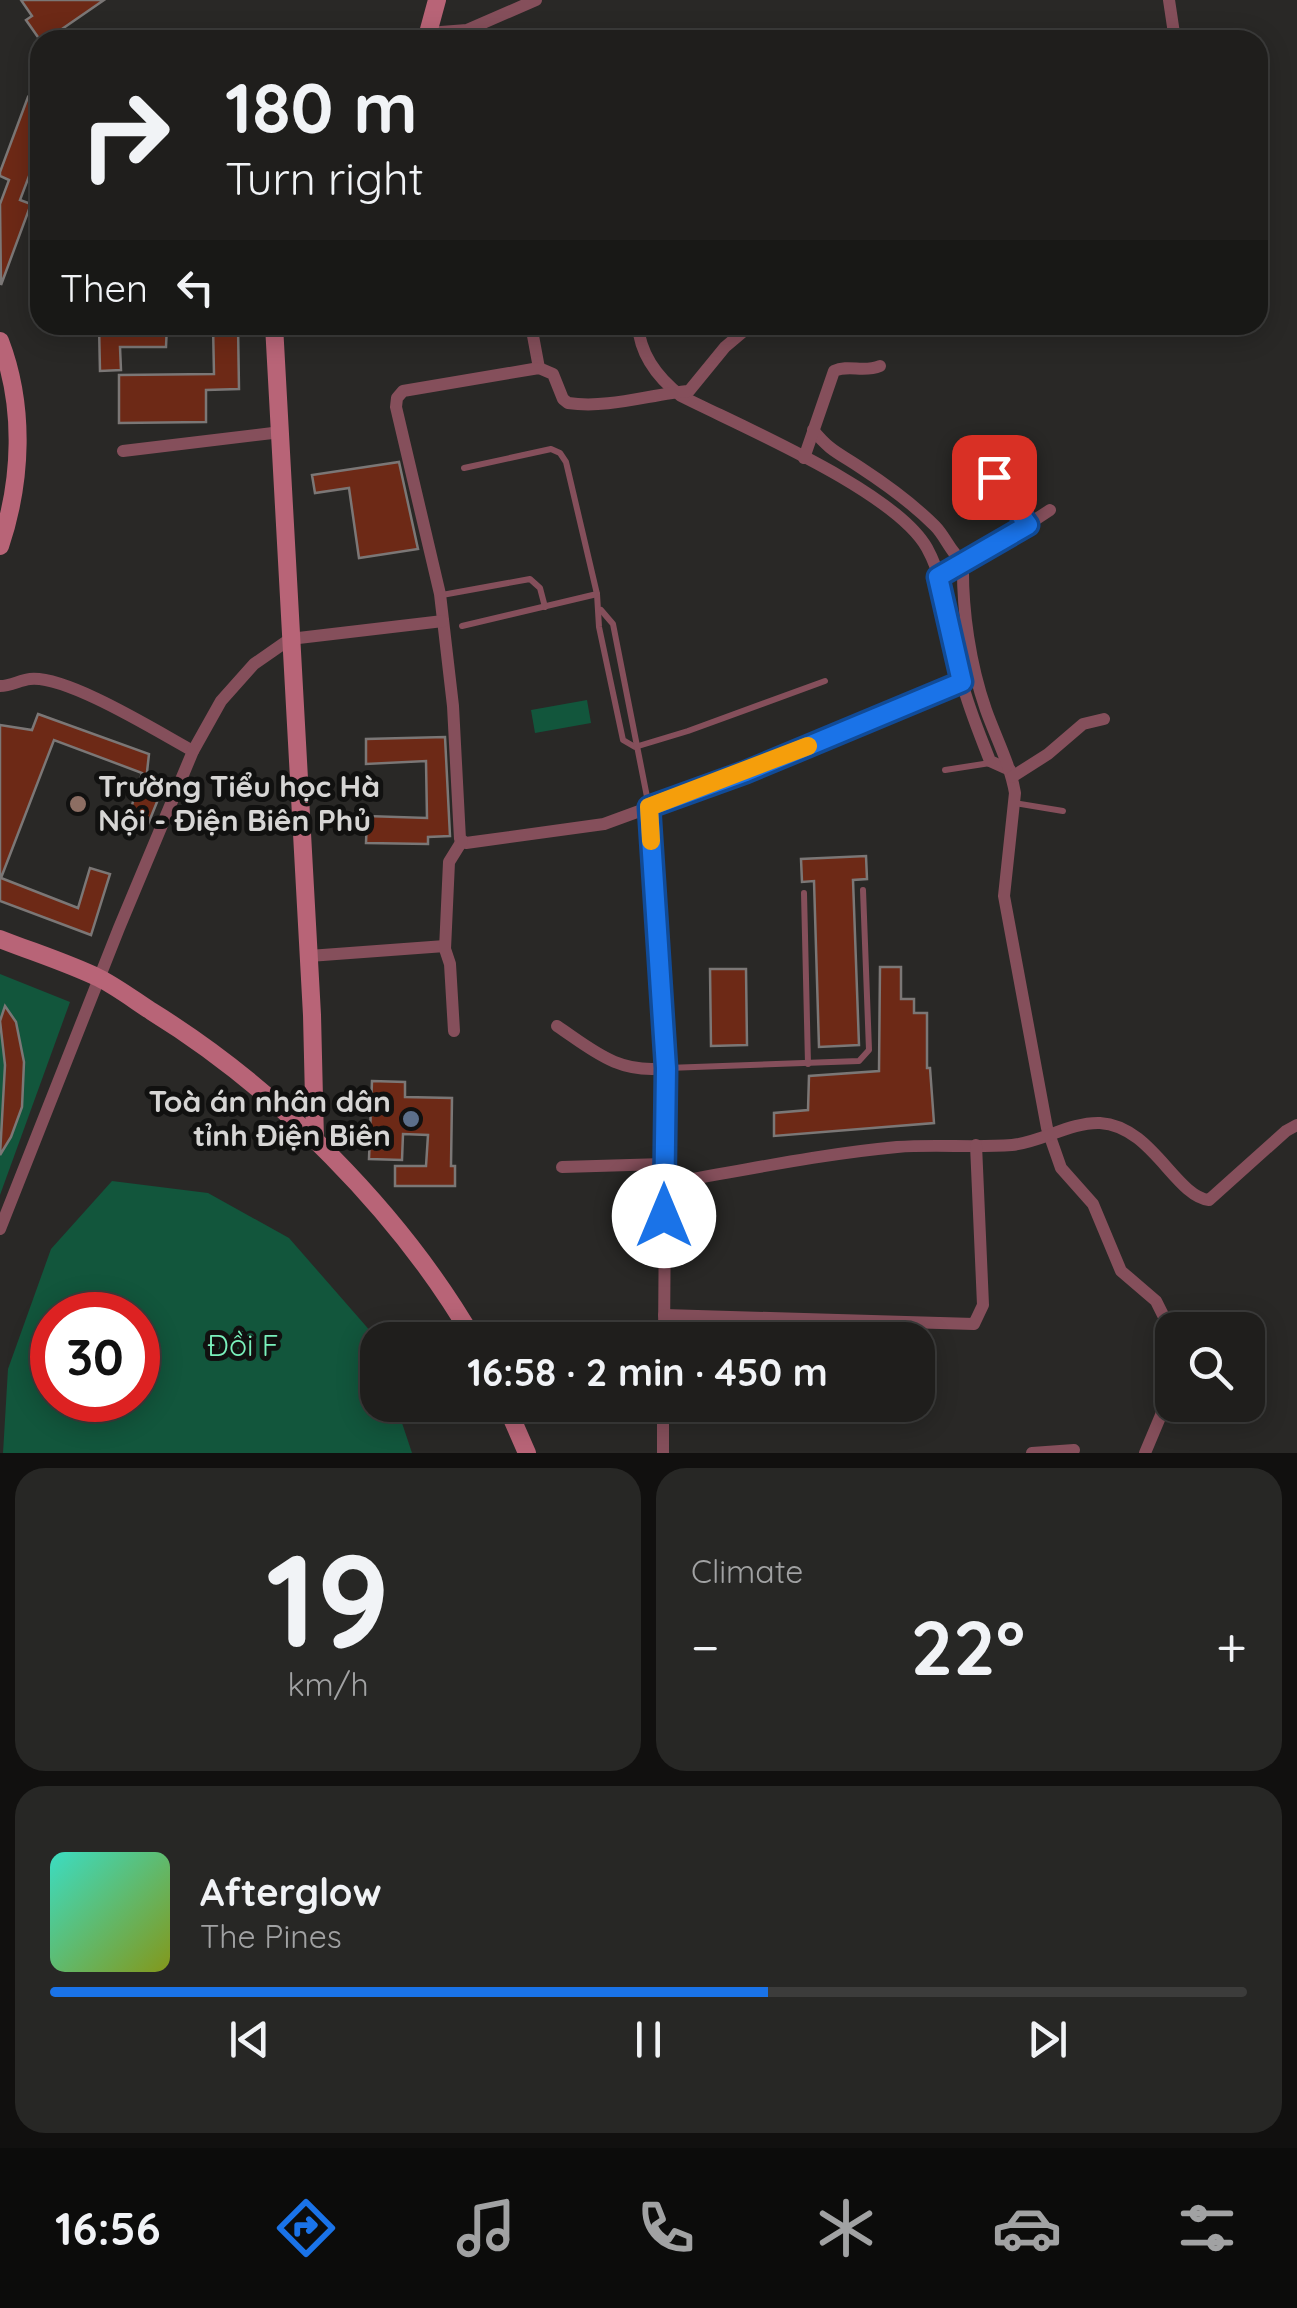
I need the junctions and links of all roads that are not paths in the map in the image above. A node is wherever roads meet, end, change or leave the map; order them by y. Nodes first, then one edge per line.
1 (436, 0) edge
2 (536, 0) edge
3 (1169, 1) edge
4 (426, 30) edge
5 (468, 30) edge
6 (1173, 30) edge
7 (275, 335) edge
8 (533, 335) edge
9 (641, 335) edge
10 (739, 335) edge
11 (0, 341) edge
12 (880, 366) dead end
13 (539, 368) junction
14 (677, 393) junction
15 (813, 430) junction
16 (281, 432) junction
17 (123, 451) dead end
18 (804, 458) junction
19 (464, 468) dead end
20 (994, 477) dead end
21 (1050, 510) dead end
22 (1028, 525) junction
23 (0, 546) edge
24 (963, 562) junction
25 (938, 577) junction
26 (598, 594) junction
27 (440, 595) junction
28 (544, 607) junction
29 (600, 609) junction
30 (443, 621) junction
31 (462, 626) dead end
32 (290, 639) junction
33 (825, 681) dead end
34 (962, 682) junction
35 (0, 686) edge
36 (1104, 719) dead end
37 (635, 747) junction
38 (192, 751) junction
39 (991, 762) junction
40 (945, 770) dead end
41 (1011, 774) junction
42 (1016, 803) junction
43 (649, 807) junction
44 (1064, 811) dead end
45 (462, 841) junction
46 (863, 890) dead end
47 (804, 893) dead end
48 (0, 940) edge
49 (446, 946) junction
50 (309, 956) junction
51 (100, 979) junction
52 (557, 1026) dead end
53 (454, 1031) dead end
54 (808, 1064) junction
55 (666, 1068) junction
56 (1297, 1125) edge
57 (1049, 1136) junction
58 (315, 1140) junction
59 (976, 1145) junction
60 (664, 1164) junction
61 (562, 1166) dead end
62 (664, 1184) junction
63 (0, 1229) edge
64 (1164, 1312) edge
65 (664, 1315) junction
66 (462, 1322) edge
67 (664, 1322) edge
68 (513, 1422) edge
69 (663, 1422) edge
70 (1158, 1422) edge
71 (1074, 1450) dead end
72 (527, 1453) edge
73 (663, 1453) edge
74 (1032, 1453) edge
75 (1145, 1453) edge

1 - 4 street
2 - 5 street
3 - 6 street
7 - 16 street
8 - 13 street
9 - 14 street
10 - 14 street
11 - 23 street
12 - 15 street
13 - 14 street
13 - 27 street
14 - 18 street
15 - 18 street
15 - 24 street
16 - 17 street
16 - 32 street
18 - 25 street
19 - 26 lane
20 - 22 street
21 - 22 street
22 - 24 street
24 - 25 street
24 - 41 street
25 - 34 street
26 - 28 lane
26 - 29 lane
27 - 28 lane
27 - 30 street
28 - 31 lane
29 - 37 lane
29 - 37 lane
30 - 32 street
30 - 45 street
32 - 38 street
32 - 50 street
33 - 37 lane
34 - 39 street
34 - 43 street
35 - 38 street
36 - 41 street
37 - 43 lane
38 - 51 street
39 - 40 lane
39 - 41 street
41 - 42 street
42 - 44 lane
42 - 57 street
43 - 45 street
43 - 55 street
45 - 49 street
46 - 54 lane
47 - 54 lane
48 - 51 street
49 - 50 street
49 - 53 street
50 - 58 street
51 - 58 street
51 - 63 street
52 - 55 street
54 - 55 lane
55 - 60 street
56 - 57 street
57 - 59 street
57 - 64 street
58 - 66 street
59 - 62 street
59 - 65 street
60 - 61 street
60 - 62 street
62 - 65 street
65 - 67 street
68 - 72 street
69 - 73 street
70 - 75 street
71 - 74 street

